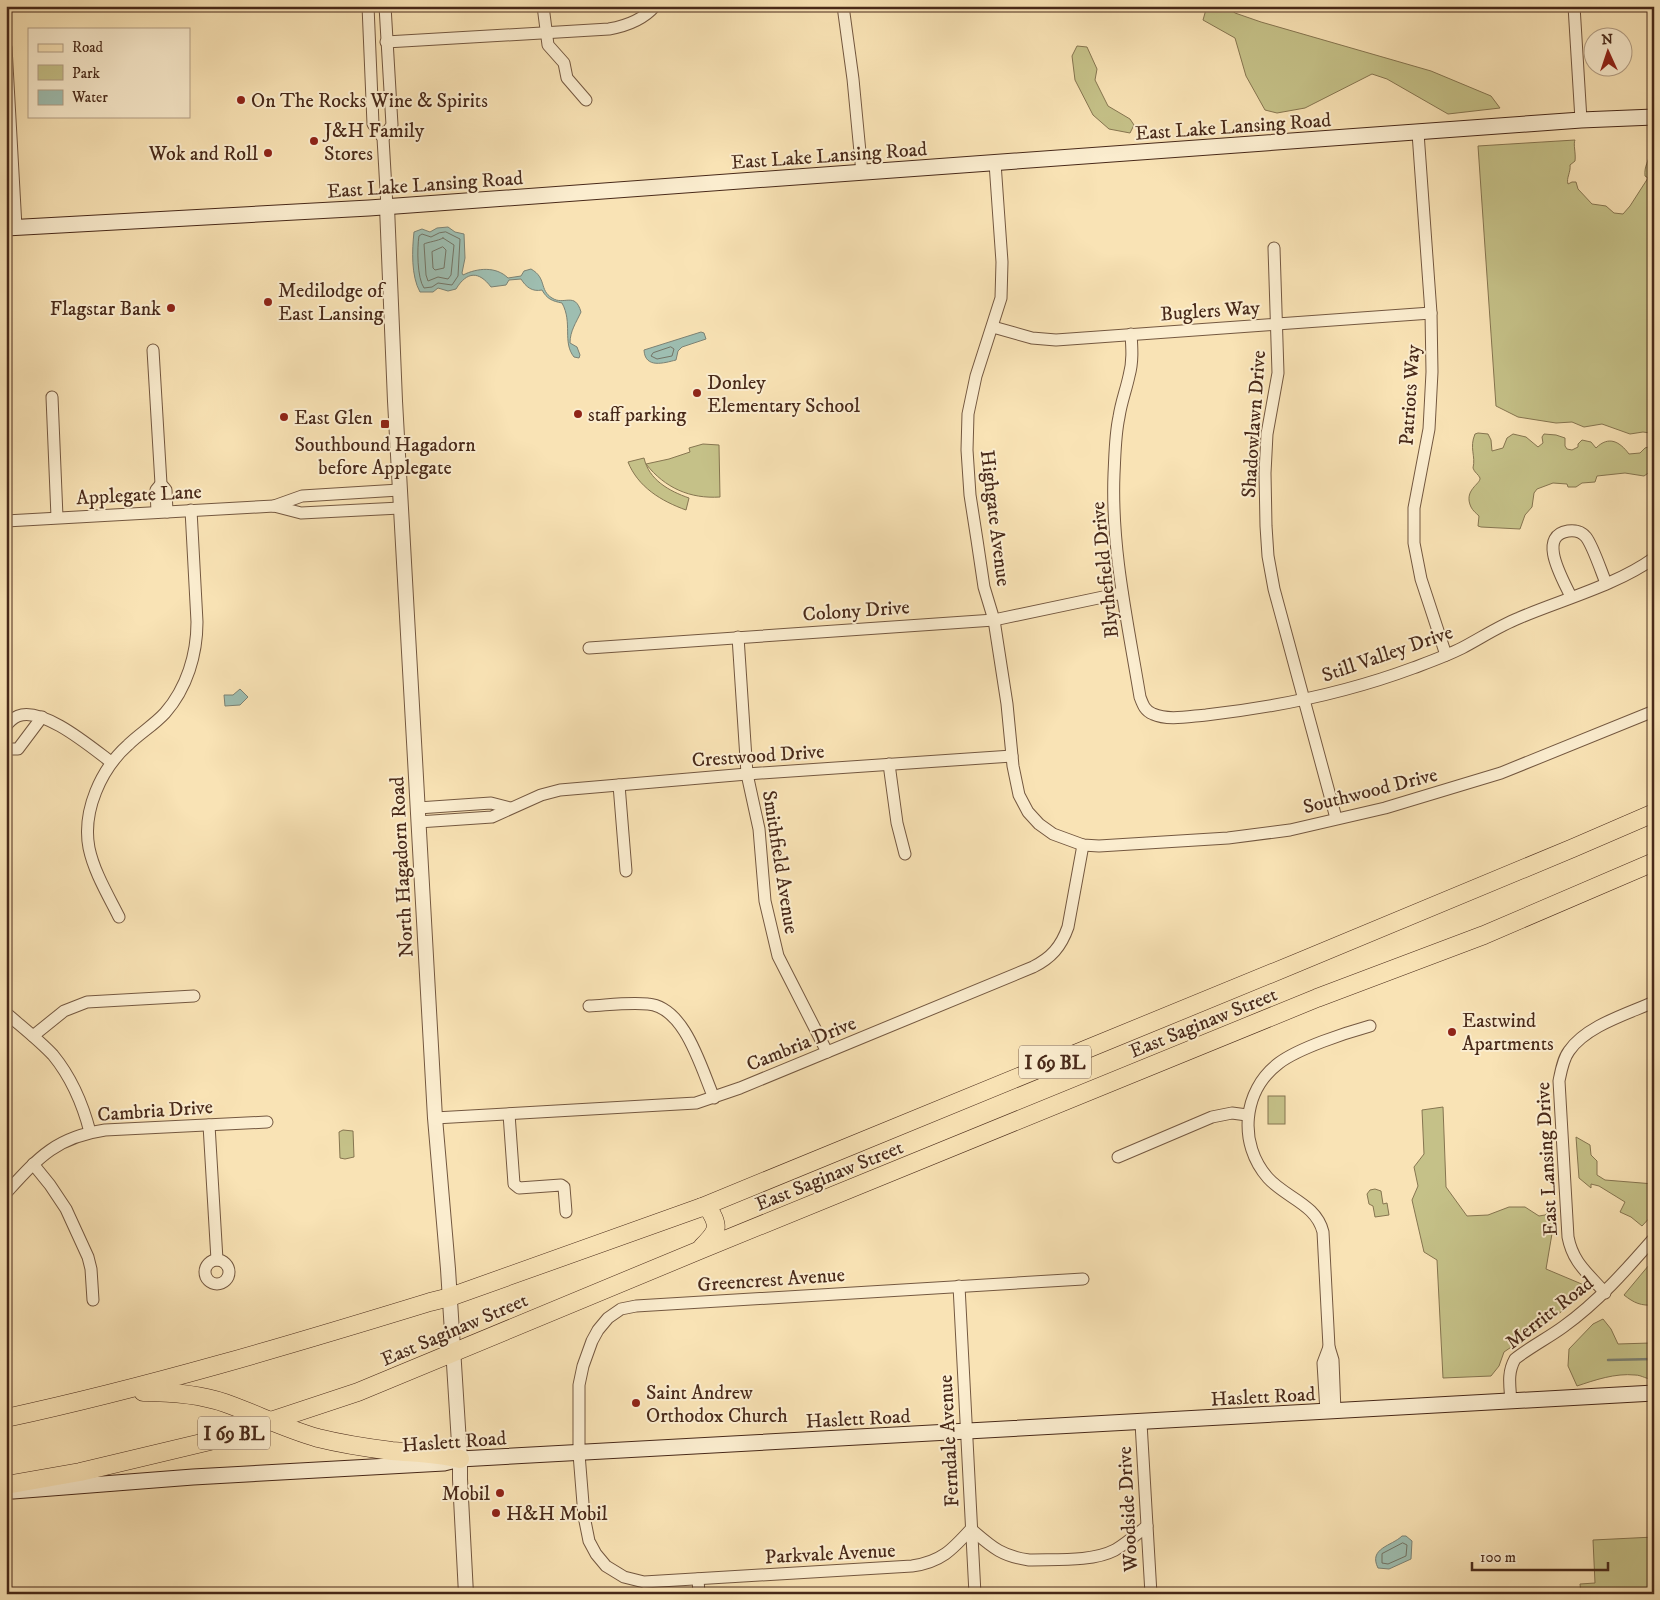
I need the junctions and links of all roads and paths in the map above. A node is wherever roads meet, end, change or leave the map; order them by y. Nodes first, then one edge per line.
1 (368, 6) edge
2 (385, 6) edge
3 (543, 6) edge
4 (655, 6) edge
5 (843, 6) edge
6 (1574, 6) edge
7 (546, 32) junction
8 (386, 42) junction
9 (6, 47) edge
10 (586, 100) dead end
11 (1654, 117) edge
12 (1581, 120) junction
13 (1418, 133) junction
14 (383, 138) junction
15 (995, 163) junction
16 (862, 173) junction
17 (387, 207) junction
18 (11, 227) edge
19 (1274, 248) dead end
20 (1431, 313) junction
21 (1277, 324) junction
22 (993, 327) junction
23 (1131, 334) junction
24 (153, 350) dead end
25 (52, 397) dead end
26 (399, 490) junction
27 (274, 506) junction
28 (400, 508) junction
29 (191, 510) junction
30 (162, 512) junction
31 (57, 517) junction
32 (6, 521) edge
33 (1654, 558) edge
34 (1606, 583) junction
35 (1122, 593) junction
36 (1571, 597) junction
37 (994, 620) junction
38 (738, 638) junction
39 (589, 648) dead end
40 (1446, 655) junction
41 (1304, 700) junction
42 (1146, 710) joint
43 (1654, 711) edge
44 (42, 717) junction
45 (6, 726) edge
46 (6, 747) edge
47 (1012, 756) junction
48 (112, 762) junction
49 (890, 764) junction
50 (747, 774) junction
51 (619, 785) junction
52 (1654, 813) edge
53 (418, 815) junction
54 (1336, 818) junction
55 (1083, 845) junction
56 (905, 854) dead end
57 (1654, 862) edge
58 (626, 871) dead end
59 (119, 917) dead end
60 (194, 996) dead end
61 (1654, 1002) edge
62 (589, 1006) dead end
63 (6, 1013) edge
64 (1370, 1026) dead end
65 (33, 1036) junction
66 (827, 1052) junction
67 (714, 1098) junction
68 (509, 1114) junction
69 (1247, 1116) junction
70 (435, 1118) junction
71 (267, 1122) dead end
72 (209, 1125) junction
73 (90, 1132) junction
74 (1118, 1157) dead end
75 (33, 1164) junction
76 (6, 1193) edge
77 (702, 1207) junction
78 (566, 1212) dead end
79 (1654, 1238) edge
80 (700, 1250) junction
81 (217, 1260) dead end
82 (1083, 1279) dead end
83 (959, 1286) junction
84 (1604, 1293) junction
85 (450, 1297) junction
86 (93, 1300) dead end
87 (453, 1352) junction
88 (1654, 1393) edge
89 (103, 1395) junction
90 (1511, 1402) junction
91 (1330, 1412) junction
92 (6, 1418) edge
93 (271, 1422) junction
94 (1141, 1423) junction
95 (966, 1432) junction
96 (579, 1454) junction
97 (460, 1459) junction
98 (6, 1487) edge
99 (1147, 1526) junction
100 (971, 1529) junction
101 (698, 1579) junction
102 (466, 1594) edge
103 (699, 1594) edge
104 (975, 1594) edge
105 (1151, 1594) edge

1 - 14 street, North Hagadorn Road
2 - 8 street, North Hagadorn Road
3 - 7 street
4 - 7 street
5 - 16 street
6 - 12 street
7 - 8 street
7 - 10 street
8 - 14 street, North Hagadorn Road
9 - 18 street
11 - 12 main road, East Lake Lansing Road
12 - 13 main road, East Lake Lansing Road
13 - 15 main road, East Lake Lansing Road
13 - 20 street, Patriots Way
14 - 17 street, North Hagadorn Road
15 - 16 main road, East Lake Lansing Road
15 - 22 street, Highgate Avenue
16 - 17 main road, East Lake Lansing Road
17 - 18 main road, East Lake Lansing Road
17 - 26 street, North Hagadorn Road
19 - 21 street, Shadowlawn Drive
20 - 21 street, Buglers Way
20 - 40 street, Patriots Way
21 - 23 street, Buglers Way
21 - 41 street, Shadowlawn Drive
22 - 23 street, Buglers Way
22 - 37 street, Highgate Avenue
23 - 35 street, Blythefield Drive
24 - 30 street
25 - 31 street
26 - 27 street, Applegate Lane
26 - 28 street, North Hagadorn Road
27 - 28 street, Applegate Lane
27 - 29 street, Applegate Lane
28 - 53 street, North Hagadorn Road
29 - 30 street, Applegate Lane
29 - 48 street
30 - 31 street, Applegate Lane
31 - 32 street, Applegate Lane
33 - 34 street, Still Valley Drive
34 - 36 street, Still Valley Drive
34 - 36 street
35 - 37 street, Colony Drive
35 - 42 street, Blythefield Drive
36 - 40 street, Still Valley Drive
37 - 38 street, Colony Drive
37 - 47 street, Highgate Avenue
38 - 39 street, Colony Drive
38 - 50 street, Smithfield Avenue
40 - 41 street, Still Valley Drive
41 - 42 street, Still Valley Drive
41 - 54 street, Shadowlawn Drive
43 - 54 street, Southwood Drive
44 - 45 street
44 - 46 street
44 - 48 street
47 - 49 street, Crestwood Drive
47 - 55 street, Highgate Avenue
48 - 59 street
49 - 50 street, Crestwood Drive
49 - 56 street
50 - 51 street, Crestwood Drive
50 - 66 street, Smithfield Avenue
51 - 53 street, Crestwood Drive
51 - 58 street
52 - 77 main road, East Saginaw Street / I 69 BL
53 - 70 street, North Hagadorn Road
54 - 55 street, Southwood Drive
55 - 66 street, Cambria Drive
57 - 80 main road, East Saginaw Street / I 69 BL
60 - 65 street
61 - 84 street, East Lansing Drive
62 - 67 street
63 - 65 street
64 - 69 street
65 - 73 street
66 - 67 street, Cambria Drive
67 - 68 street, Cambria Drive
68 - 70 street, Cambria Drive
68 - 78 street
69 - 74 street
69 - 91 street
70 - 85 street, North Hagadorn Road
71 - 72 street, Cambria Drive
72 - 73 street, Cambria Drive
72 - 81 street
73 - 75 street, Cambria Drive
75 - 76 street, Cambria Drive
75 - 86 street
77 - 80 main road
77 - 85 main road, East Saginaw Street / I 69 BL
79 - 84 street, Merritt Road
80 - 87 main road, East Saginaw Street / I 69 BL
82 - 83 street, Greencrest Avenue
83 - 95 street, Ferndale Avenue
83 - 96 street, Greencrest Avenue
84 - 90 street, Merritt Road
85 - 87 street, North Hagadorn Road
85 - 89 main road, East Saginaw Street / I 69 BL
87 - 93 main road, East Saginaw Street / I 69 BL
87 - 97 street, North Hagadorn Road
88 - 90 main road, Haslett Road
89 - 92 main road, East Saginaw Street / I 69 BL
89 - 93 main road
90 - 91 main road, Haslett Road
91 - 94 main road, Haslett Road
93 - 97 main road
93 - 98 main road, East Saginaw Street / I 69 BL
94 - 95 main road, Haslett Road
94 - 99 street, Woodside Drive
95 - 96 main road, Haslett Road
95 - 100 street, Ferndale Avenue
96 - 97 main road, Haslett Road
96 - 101 street, Parkvale Avenue
97 - 98 main road, Haslett Road
97 - 102 street, North Hagadorn Road
99 - 100 street
99 - 105 street, Woodside Drive
100 - 101 street, Parkvale Avenue
100 - 104 street, Ferndale Avenue
101 - 103 street

